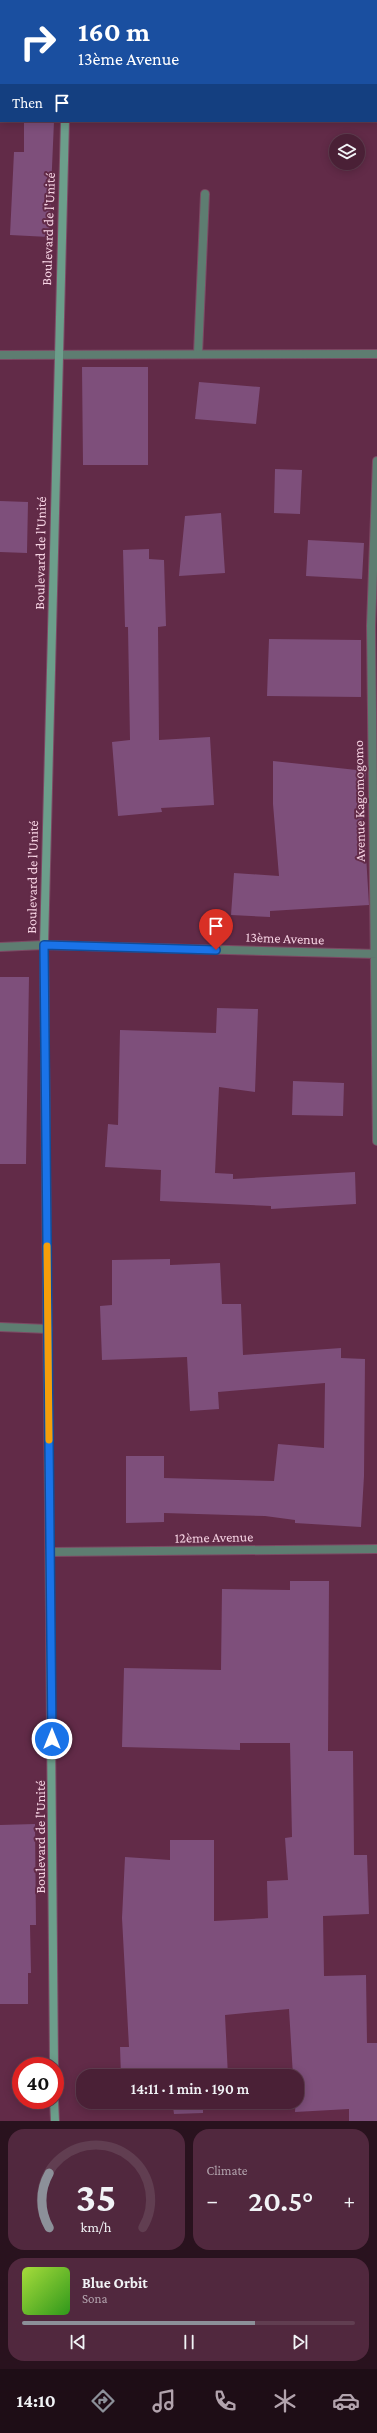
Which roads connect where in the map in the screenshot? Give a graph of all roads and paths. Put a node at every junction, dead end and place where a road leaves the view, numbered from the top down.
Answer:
1 (64, 122) edge
2 (205, 194) dead end
3 (0, 354) edge
4 (58, 354) junction
5 (198, 354) junction
6 (377, 354) edge
7 (377, 461) edge
8 (44, 945) junction
9 (0, 947) edge
10 (375, 954) edge
11 (377, 1141) edge
12 (0, 1327) edge
13 (48, 1329) junction
14 (377, 1549) edge
15 (51, 1552) junction
16 (54, 2057) edge
17 (54, 2109) edge
18 (54, 2121) edge

1 - 4 street, Boulevard de l'Unité
2 - 5 street
3 - 4 street
4 - 5 street
4 - 8 street, Boulevard de l'Unité
5 - 6 street
7 - 10 street, Avenue Kagomogomo
8 - 9 street, 13ème Avenue
8 - 10 street, 13ème Avenue
8 - 13 street, Boulevard de l'Unité
10 - 11 street, Avenue Kagomogomo
12 - 13 street
13 - 15 street, Boulevard de l'Unité
14 - 15 street, 12ème Avenue
15 - 16 street, Boulevard de l'Unité
17 - 18 street

